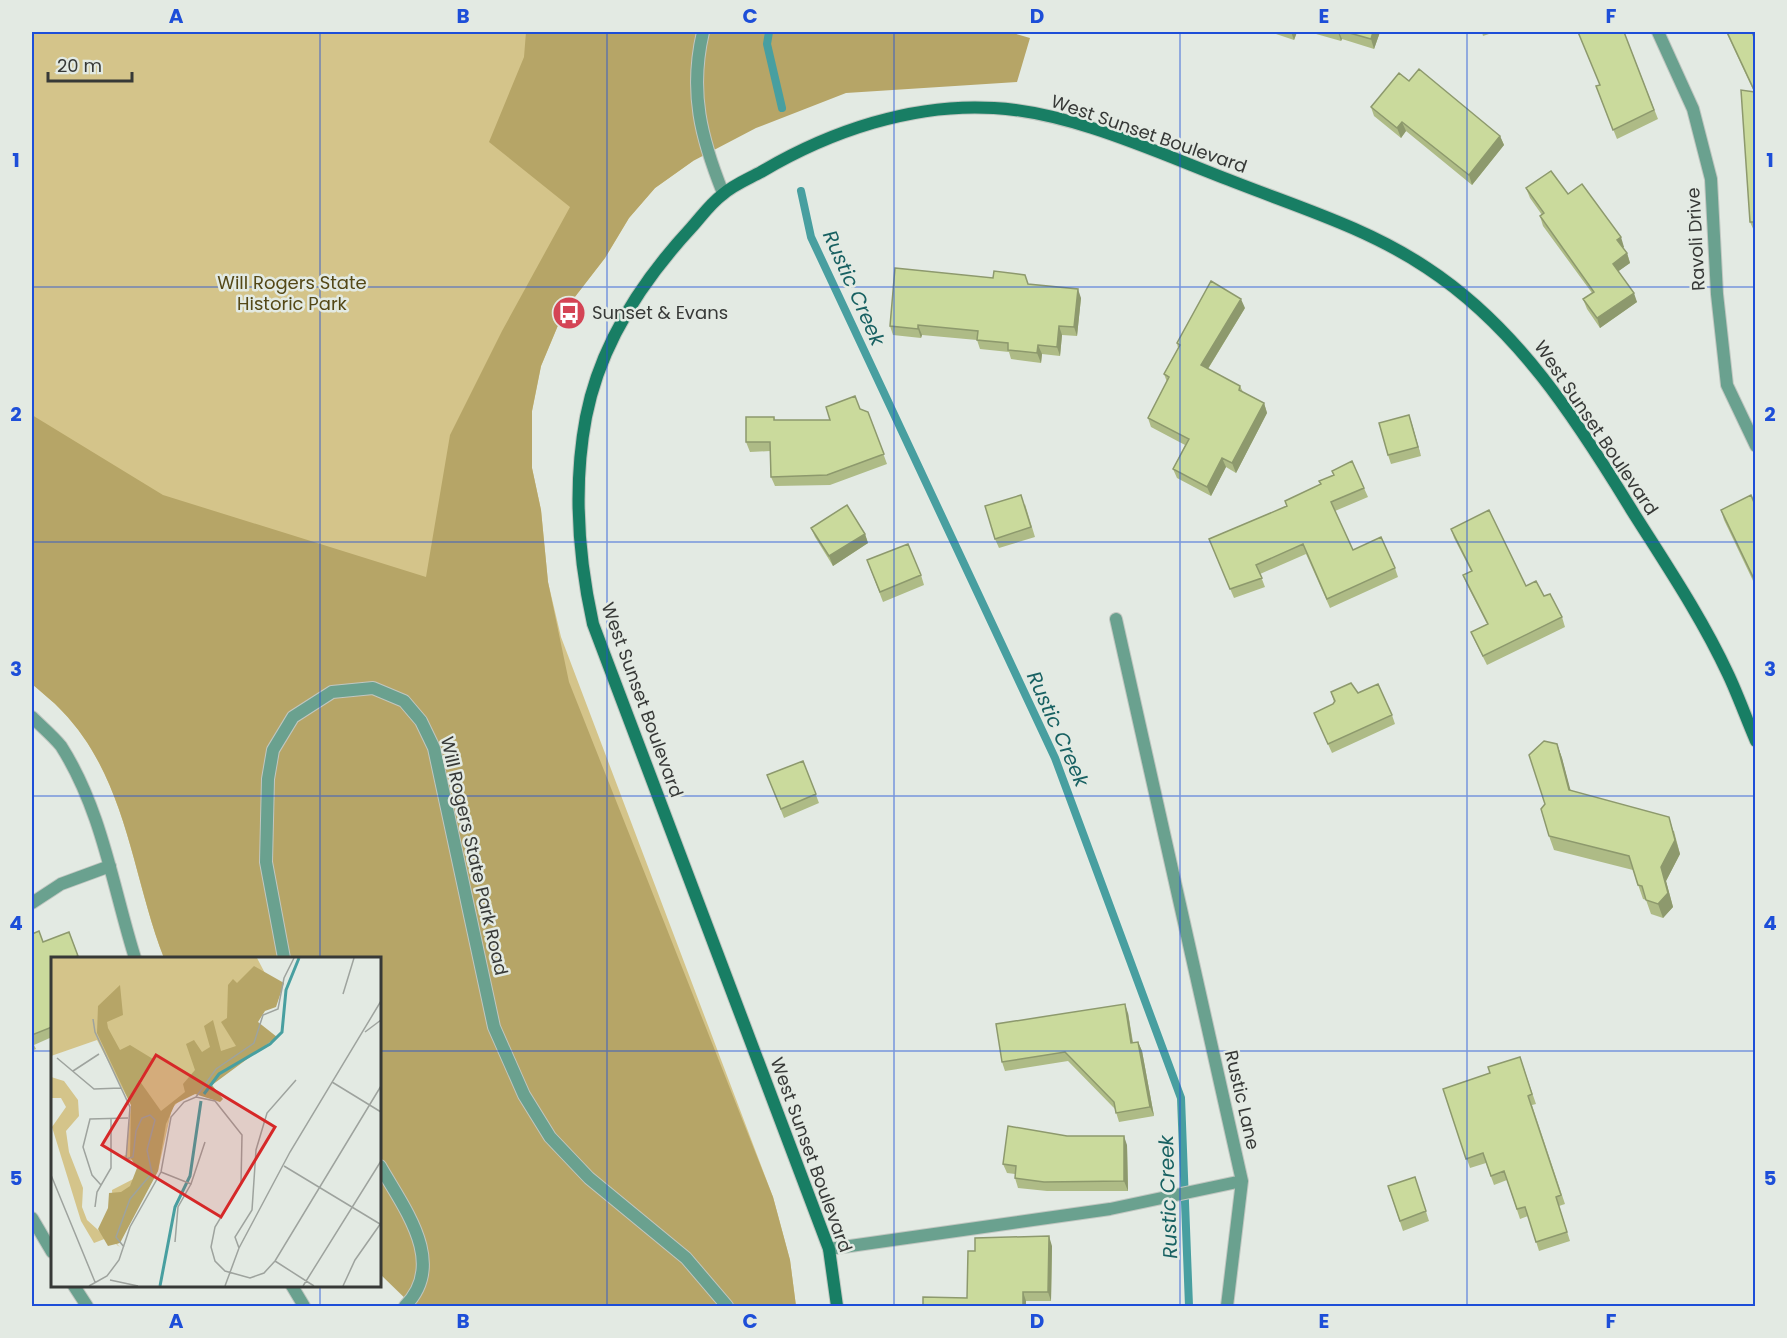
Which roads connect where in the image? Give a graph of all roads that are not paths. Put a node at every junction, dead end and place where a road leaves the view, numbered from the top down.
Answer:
1 (703, 32) edge
2 (1659, 32) edge
3 (723, 194) junction
4 (1755, 446) edge
5 (1116, 619) dead end
6 (32, 717) edge
7 (1755, 741) edge
8 (110, 866) junction
9 (32, 903) edge
10 (135, 957) edge
11 (284, 957) edge
12 (381, 1168) edge
13 (1242, 1180) junction
14 (32, 1218) edge
15 (829, 1249) junction
16 (51, 1250) edge
17 (75, 1287) edge
18 (293, 1287) edge
19 (87, 1306) edge
20 (304, 1306) edge
21 (405, 1306) edge
22 (727, 1306) edge
23 (837, 1306) edge
24 (1227, 1306) edge

1 - 3 street
2 - 4 street, Ravoli Drive
3 - 7 main road, West Sunset Boulevard
3 - 15 main road, West Sunset Boulevard
5 - 13 street, Rustic Lane
6 - 8 street
8 - 9 street
8 - 10 street
11 - 22 street, Will Rogers State Park Road
12 - 21 street
13 - 15 street
13 - 24 street, Rustic Lane
14 - 16 street
15 - 23 main road, West Sunset Boulevard
17 - 19 street
18 - 20 street

